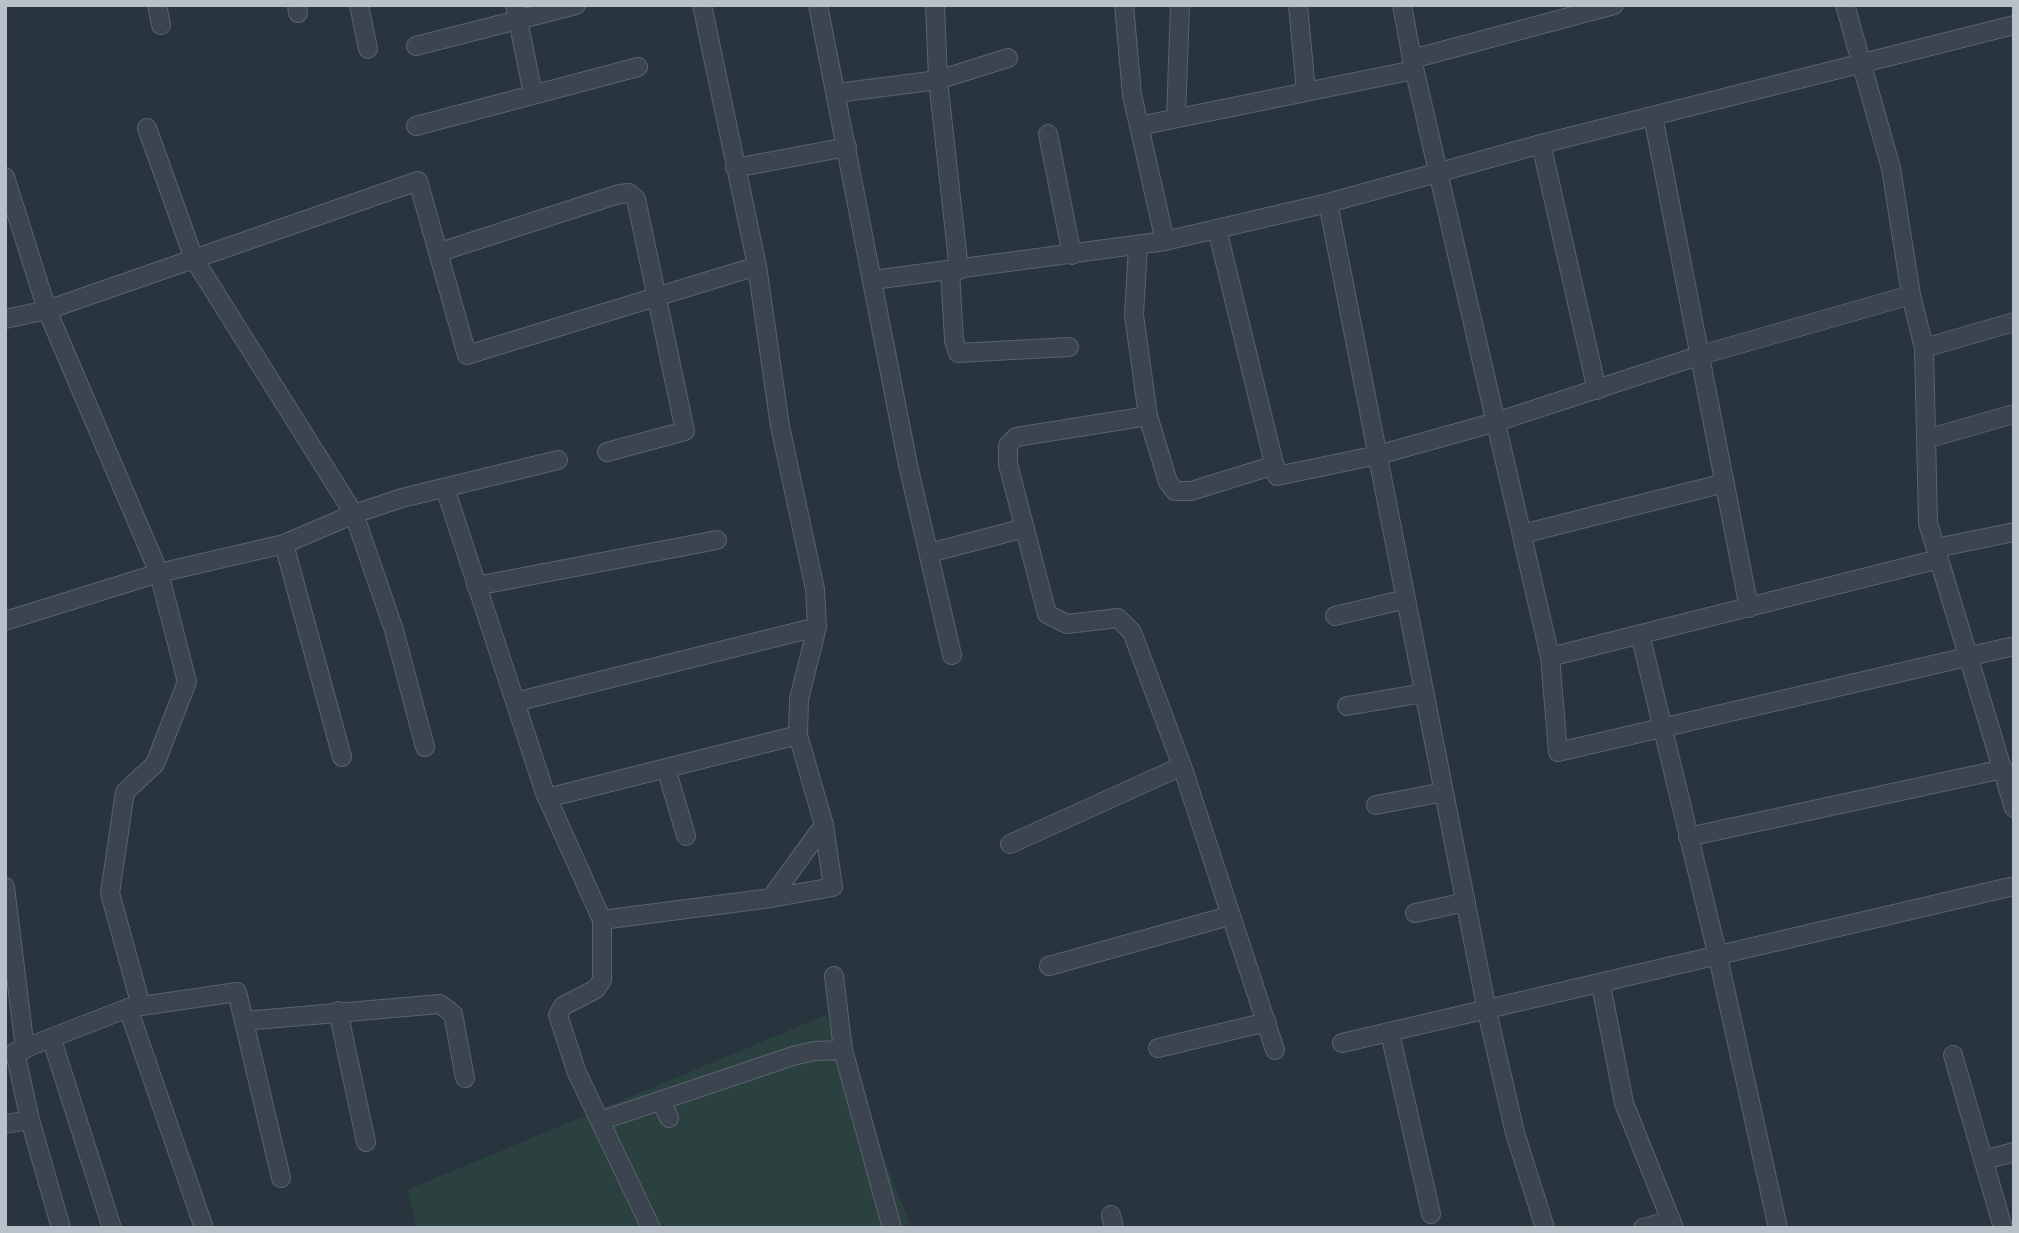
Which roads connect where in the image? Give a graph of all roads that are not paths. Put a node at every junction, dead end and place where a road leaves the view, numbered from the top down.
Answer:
1 (157, 5) edge
2 (359, 5) edge
3 (576, 5) edge
4 (702, 5) edge
5 (818, 5) edge
6 (935, 5) edge
7 (1124, 5) edge
8 (1180, 5) edge
9 (1298, 5) edge
10 (1402, 5) edge
11 (1614, 5) edge
12 (1845, 5) edge
13 (516, 13) edge
14 (162, 25) dead end
15 (2014, 25) edge
16 (415, 47) dead end
17 (368, 49) dead end
18 (1008, 58) dead end
19 (1860, 63) junction
20 (1413, 65) junction
21 (638, 67) dead end
22 (938, 80) junction
23 (1306, 92) junction
24 (837, 93) junction
25 (533, 94) junction
26 (1653, 116) junction
27 (1176, 118) junction
28 (416, 126) dead end
29 (1139, 126) junction
30 (147, 128) dead end
31 (1048, 134) dead end
32 (1541, 144) junction
33 (847, 147) junction
34 (735, 168) junction
35 (1440, 173) junction
36 (5, 177) edge
37 (1328, 203) junction
38 (1217, 229) junction
39 (1165, 241) junction
40 (1138, 247) junction
41 (440, 252) junction
42 (1072, 255) junction
43 (194, 259) junction
44 (757, 266) junction
45 (955, 270) junction
46 (873, 280) junction
47 (1911, 295) junction
48 (654, 297) junction
49 (47, 310) junction
50 (5, 319) edge
51 (2014, 322) edge
52 (1069, 347) dead end
53 (1924, 348) junction
54 (1700, 355) junction
55 (1597, 390) junction
56 (2014, 414) edge
57 (1148, 416) junction
58 (1496, 422) junction
59 (1926, 439) junction
60 (607, 452) dead end
61 (1378, 455) junction
62 (558, 460) dead end
63 (1275, 466) junction
64 (1725, 483) junction
65 (445, 488) junction
66 (354, 514) junction
67 (1025, 528) junction
68 (2014, 532) edge
69 (1522, 534) junction
70 (717, 540) dead end
71 (284, 544) junction
72 (929, 553) junction
73 (1937, 554) junction
74 (159, 573) junction
75 (477, 586) junction
76 (1406, 599) junction
77 (1749, 608) junction
78 (1335, 616) dead end
79 (5, 621) edge
80 (817, 627) junction
81 (1640, 634) junction
82 (2014, 646) edge
83 (952, 655) dead end
84 (1966, 656) junction
85 (1550, 657) junction
86 (1424, 693) junction
87 (515, 702) junction
88 (1346, 706) dead end
89 (1662, 729) junction
90 (798, 735) junction
91 (425, 747) dead end
92 (342, 757) dead end
93 (1182, 766) junction
94 (666, 768) junction
95 (2003, 769) junction
96 (1444, 792) junction
97 (547, 798) junction
98 (1376, 806) dead end
99 (2014, 808) edge
100 (824, 825) junction
101 (686, 836) dead end
102 (1688, 837) junction
103 (1010, 844) dead end
104 (2014, 886) edge
105 (5, 887) edge
106 (772, 898) junction
107 (1466, 902) junction
108 (1415, 912) dead end
109 (1229, 916) junction
110 (602, 920) junction
111 (1718, 957) junction
112 (1049, 966) dead end
113 (834, 976) dead end
114 (1601, 985) junction
115 (135, 1007) junction
116 (338, 1011) junction
117 (1487, 1011) junction
118 (244, 1021) junction
119 (1267, 1022) junction
120 (1390, 1033) junction
121 (52, 1040) junction
122 (1342, 1043) dead end
123 (1158, 1048) dead end
124 (25, 1049) junction
125 (843, 1050) junction
126 (1275, 1050) dead end
127 (1953, 1055) dead end
128 (465, 1078) dead end
129 (661, 1101) junction
130 (669, 1118) dead end
131 (30, 1120) junction
132 (600, 1121) junction
133 (5, 1124) edge
134 (366, 1142) dead end
135 (2014, 1152) edge
136 (1985, 1160) junction
137 (281, 1178) dead end
138 (1431, 1214) dead end
139 (1672, 1224) edge
140 (61, 1228) edge
141 (113, 1228) edge
142 (204, 1228) edge
143 (651, 1228) edge
144 (892, 1228) edge
145 (1545, 1228) edge
146 (1643, 1228) edge
147 (1778, 1228) edge
148 (2003, 1228) edge

1 - 14 street
2 - 17 street
3 - 13 street
4 - 34 street
5 - 24 street
6 - 22 street
7 - 29 street
8 - 27 street
9 - 23 street
10 - 20 street
11 - 20 street
12 - 19 street
13 - 16 street
13 - 25 street
15 - 19 street
18 - 22 street
19 - 26 street
19 - 47 street
20 - 23 street
20 - 35 street
21 - 25 street
22 - 24 street
22 - 45 street
23 - 27 street
24 - 33 street
25 - 28 street
26 - 32 street
26 - 54 street
27 - 29 street
29 - 39 street
30 - 43 street
31 - 42 street
32 - 35 street
32 - 55 street
33 - 34 street
33 - 46 street
34 - 44 street
35 - 37 street
35 - 58 street
36 - 49 street
37 - 38 street
37 - 61 street
38 - 39 street
38 - 63 street
39 - 40 street
40 - 42 street
40 - 57 street
41 - 43 street
41 - 48 street
41 - 48 street
42 - 45 street
43 - 49 street
43 - 66 street
44 - 48 street
44 - 80 street
45 - 46 street
45 - 52 street
46 - 72 street
47 - 53 street
47 - 54 street
48 - 60 street
49 - 50 street
49 - 74 street
51 - 53 street
53 - 59 street
54 - 55 street
54 - 64 street
55 - 58 street
56 - 59 street
57 - 63 street
57 - 67 street
58 - 61 street
58 - 69 street
59 - 73 street
61 - 63 street
61 - 76 street
62 - 65 street
64 - 69 street
64 - 77 street
65 - 66 street
65 - 75 street
66 - 71 street
66 - 91 street
67 - 72 street
67 - 93 street
68 - 73 street
69 - 85 street
70 - 75 street
71 - 74 street
71 - 92 street
72 - 83 street
73 - 77 street
73 - 84 street
74 - 79 street
74 - 115 street
75 - 87 street
76 - 78 street
76 - 86 street
77 - 81 street
80 - 87 street
80 - 90 street
81 - 85 street
81 - 89 street
82 - 84 street
84 - 89 street
84 - 95 street
85 - 89 street
86 - 88 street
86 - 96 street
87 - 97 street
89 - 102 street
90 - 94 street
90 - 100 street
93 - 103 street
93 - 109 street
94 - 97 street
94 - 101 street
95 - 99 street
95 - 102 street
96 - 98 street
96 - 107 street
97 - 110 street
100 - 106 street
100 - 106 street
102 - 111 street
104 - 111 street
105 - 124 street
106 - 110 street
107 - 108 street
107 - 117 street
109 - 112 street
109 - 119 street
110 - 132 street
111 - 114 street
111 - 147 street
113 - 125 street
114 - 117 street
114 - 139 street
115 - 118 street
115 - 121 street
115 - 142 street
116 - 118 street
116 - 128 street
116 - 134 street
117 - 120 street
117 - 145 street
118 - 137 street
119 - 123 street
119 - 126 street
120 - 122 street
120 - 138 street
121 - 124 street
121 - 141 street
124 - 131 street
125 - 129 street
125 - 144 street
127 - 136 street
129 - 130 street
129 - 132 street
131 - 133 street
131 - 140 street
132 - 143 street
135 - 136 street
136 - 148 street
139 - 146 street

